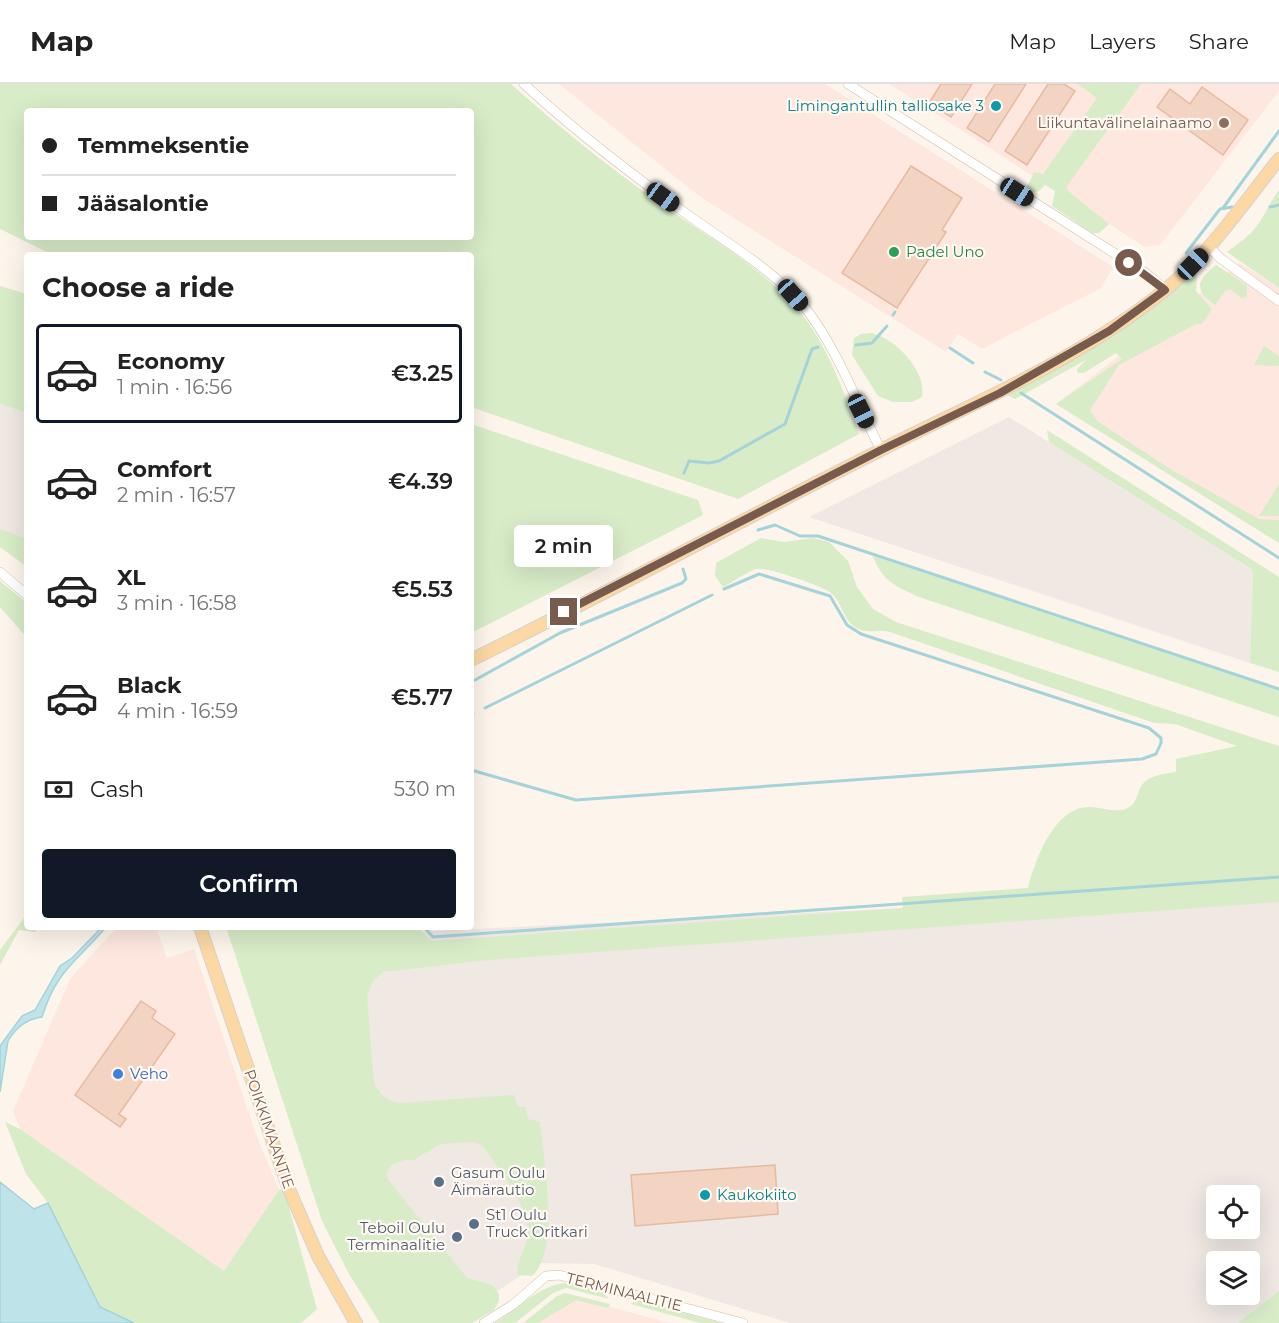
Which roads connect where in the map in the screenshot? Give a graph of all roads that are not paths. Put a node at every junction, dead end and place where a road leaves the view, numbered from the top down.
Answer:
1 (524, 84) edge
2 (848, 84) edge
3 (1279, 159) edge
4 (1209, 247) junction
5 (1165, 290) junction
6 (1279, 301) edge
7 (881, 450) junction
8 (0, 572) edge
9 (24, 592) edge
10 (474, 658) edge
11 (201, 930) edge
12 (356, 1323) edge
13 (484, 1323) edge
14 (743, 1323) edge

1 - 7 street
2 - 5 street
3 - 4 main road
4 - 5 main road
4 - 6 street
5 - 7 main road
7 - 10 main road
8 - 9 street
11 - 12 main road, POIKKIMAANTIE
13 - 14 street, TERMINAALITIE

